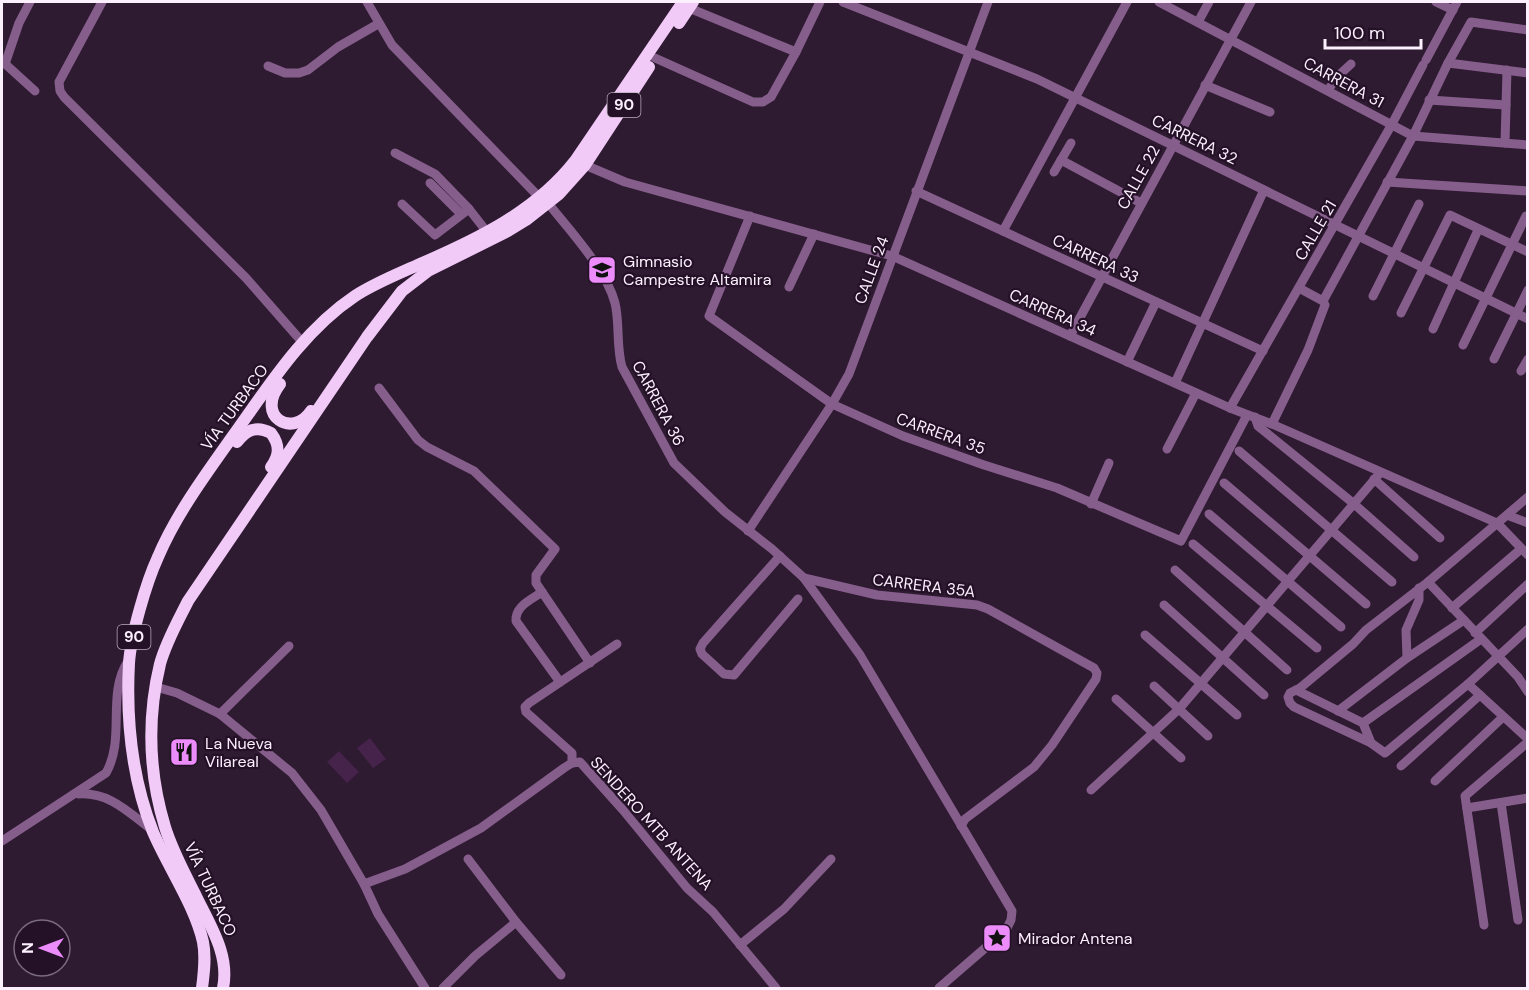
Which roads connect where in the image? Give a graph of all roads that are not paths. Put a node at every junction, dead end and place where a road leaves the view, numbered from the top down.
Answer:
1 (30, 2) edge
2 (102, 2) edge
3 (367, 2) edge
4 (820, 2) edge
5 (843, 2) edge
6 (988, 2) edge
7 (1127, 2) edge
8 (1159, 2) edge
9 (1209, 2) edge
10 (1251, 2) edge
11 (1436, 2) edge
12 (688, 4) edge
13 (1455, 6) edge
14 (1198, 22) junction
15 (378, 24) junction
16 (1527, 30) edge
17 (1231, 39) junction
18 (796, 52) junction
19 (970, 52) junction
20 (655, 58) junction
21 (3, 63) edge
22 (1448, 63) junction
23 (1351, 64) dead end
24 (268, 66) dead end
25 (1507, 70) junction
26 (1527, 73) edge
27 (1205, 85) junction
28 (1328, 90) junction
29 (35, 91) dead end
30 (1074, 96) junction
31 (1429, 100) junction
32 (1506, 105) junction
33 (1270, 112) dead end
34 (1392, 124) junction
35 (1413, 136) junction
36 (1071, 142) dead end
37 (1505, 143) junction
38 (1173, 145) junction
39 (1527, 145) edge
40 (395, 153) dead end
41 (1061, 160) junction
42 (585, 165) junction
43 (1054, 172) dead end
44 (1387, 182) junction
45 (430, 183) dead end
46 (1264, 190) junction
47 (916, 191) junction
48 (1527, 191) edge
49 (544, 201) junction
50 (1141, 203) junction
51 (402, 204) dead end
52 (1419, 204) dead end
53 (465, 212) junction
54 (750, 216) junction
55 (1526, 216) dead end
56 (1335, 226) junction
57 (1478, 230) junction
58 (1003, 231) junction
59 (1371, 231) dead end
60 (487, 232) junction
61 (814, 234) junction
62 (1361, 239) junction
63 (1512, 245) junction
64 (1527, 252) edge
65 (1394, 255) junction
66 (892, 256) junction
67 (1423, 268) junction
68 (1101, 277) junction
69 (1454, 284) junction
70 (789, 287) dead end
71 (1299, 288) junction
72 (1527, 290) edge
73 (1373, 296) dead end
74 (1485, 298) junction
75 (1323, 301) junction
76 (1156, 302) junction
77 (1401, 313) dead end
78 (1516, 314) junction
79 (1527, 319) edge
80 (1201, 322) junction
81 (319, 326) junction
82 (1433, 329) dead end
83 (1070, 336) junction
84 (367, 338) junction
85 (303, 343) junction
86 (1464, 345) dead end
87 (1263, 351) junction
88 (1494, 359) dead end
89 (1527, 359) edge
90 (1127, 362) junction
91 (1521, 371) dead end
92 (1175, 383) junction
93 (379, 388) dead end
94 (1196, 393) junction
95 (832, 405) junction
96 (1230, 408) junction
97 (1251, 416) junction
98 (1272, 424) junction
99 (1167, 449) dead end
100 (1239, 451) dead end
101 (1109, 463) dead end
102 (1377, 476) junction
103 (1224, 483) dead end
104 (195, 490) junction
105 (1527, 497) edge
106 (1091, 504) junction
107 (1353, 504) junction
108 (1209, 514) dead end
109 (1507, 515) junction
110 (245, 516) junction
111 (1497, 523) junction
112 (1527, 523) edge
113 (1331, 530) junction
114 (748, 531) junction
115 (1440, 538) dead end
116 (1193, 544) dead end
117 (1524, 552) edge
118 (780, 556) junction
119 (1309, 556) junction
120 (1414, 558) dead end
121 (1175, 570) dead end
122 (804, 579) junction
123 (1288, 581) junction
124 (1392, 582) dead end
125 (1424, 585) junction
126 (1527, 585) edge
127 (542, 592) junction
128 (798, 599) dead end
129 (1366, 604) dead end
130 (1164, 605) dead end
131 (1267, 606) junction
132 (1452, 608) junction
133 (1464, 620) junction
134 (1341, 627) dead end
135 (1527, 629) edge
136 (1244, 632) junction
137 (1145, 634) dead end
138 (1478, 636) junction
139 (617, 644) dead end
140 (289, 646) dead end
141 (1317, 648) dead end
142 (1222, 657) junction
143 (1498, 657) junction
144 (1407, 658) junction
145 (129, 659) junction
146 (590, 663) junction
147 (1287, 670) dead end
148 (560, 682) junction
149 (1200, 682) junction
150 (1468, 684) junction
151 (1154, 686) dead end
152 (156, 687) junction
153 (1296, 690) junction
154 (1527, 692) edge
155 (1264, 694) dead end
156 (1480, 695) junction
157 (1116, 699) dead end
158 (1179, 709) junction
159 (1338, 711) junction
160 (220, 714) junction
161 (1238, 715) dead end
162 (1503, 717) junction
163 (1363, 723) junction
164 (1154, 733) junction
165 (1208, 736) dead end
166 (1527, 741) edge
167 (1371, 743) junction
168 (1181, 758) dead end
169 (572, 763) junction
170 (1401, 766) dead end
171 (1435, 781) dead end
172 (1091, 790) dead end
173 (76, 795) junction
174 (1527, 798) edge
175 (1500, 803) junction
176 (1467, 808) junction
177 (961, 826) junction
178 (152, 830) junction
179 (2, 841) edge
180 (468, 859) dead end
181 (831, 859) dead end
182 (364, 884) junction
183 (1518, 920) dead end
184 (516, 922) junction
185 (1484, 925) dead end
186 (740, 945) junction
187 (561, 975) dead end
188 (202, 988) edge
189 (224, 988) edge
190 (425, 988) edge
191 (443, 988) edge
192 (776, 988) edge
193 (939, 988) edge

1 - 21 street
2 - 85 street
3 - 15 street
4 - 18 street
5 - 19 street, CARRERA 32
6 - 19 street, CALLE 24
7 - 30 street
8 - 14 street, CARRERA 31
9 - 14 street
10 - 17 street, CALLE 22
11 - 13 street
12 - 18 street
12 - 20 highway, VÍA TURBACO / 90
12 - 49 highway, VÍA TURBACO / 90
13 - 34 street, CALLE 21
14 - 17 street, CARRERA 31
15 - 24 street
15 - 49 street
16 - 22 street
17 - 27 street, CALLE 22
17 - 28 street, CARRERA 31
18 - 20 street
19 - 30 street, CARRERA 32
19 - 47 street, CALLE 24
20 - 42 highway, VÍA TURBACO / 90
21 - 29 street
22 - 25 street
22 - 31 street
23 - 28 street
25 - 26 street
25 - 32 street
27 - 33 street
27 - 38 street, CALLE 22
28 - 34 street, CARRERA 31
30 - 38 street, CARRERA 32
30 - 58 street
31 - 32 street
31 - 35 street
32 - 37 street
34 - 35 street, CARRERA 31
34 - 56 street, CALLE 21
35 - 37 street, CARRERA 31
35 - 44 street
36 - 41 street
37 - 39 street, CARRERA 31
38 - 46 street, CARRERA 32
38 - 50 street, CALLE 22
40 - 53 street
41 - 43 street
41 - 50 street
42 - 49 highway, VÍA TURBACO / 90
42 - 54 street, CARRERA 34
44 - 48 street
44 - 62 street
45 - 53 street
46 - 56 street, CARRERA 32
46 - 80 street
47 - 58 street, CARRERA 33
47 - 66 street, CALLE 24
49 - 60 highway, VÍA TURBACO / 90
49 - 84 highway, VÍA TURBACO / 90
49 - 114 street, CARRERA 36
50 - 68 street, CALLE 22
51 - 53 street
52 - 65 street
53 - 60 street
54 - 61 street, CARRERA 34
54 - 95 street, CARRERA 35
55 - 63 street
56 - 62 street, CARRERA 32
56 - 71 street, CALLE 21
57 - 63 street
57 - 67 street
57 - 69 street
58 - 68 street, CARRERA 33
59 - 62 street
60 - 81 highway, VÍA TURBACO / 90
61 - 66 street, CARRERA 34
61 - 70 street
62 - 65 street, CARRERA 32
62 - 75 street
63 - 64 street
63 - 74 street
65 - 67 street, CARRERA 32
65 - 73 street
66 - 83 street, CARRERA 34
66 - 95 street, CALLE 24
67 - 69 street, CARRERA 32
67 - 77 street
68 - 76 street, CARRERA 33
68 - 83 street, CALLE 22
69 - 74 street, CARRERA 32
69 - 82 street
71 - 75 street
71 - 87 street, CALLE 21
72 - 78 street
74 - 78 street, CARRERA 32
74 - 86 street
75 - 98 street
76 - 80 street, CARRERA 33
76 - 90 street
78 - 79 street, CARRERA 32
78 - 88 street
80 - 87 street, CARRERA 33
80 - 92 street
81 - 84 highway
81 - 85 highway, VÍA TURBACO / 90
83 - 90 street, CARRERA 34
84 - 110 highway, VÍA TURBACO / 90
85 - 104 highway, VÍA TURBACO / 90
87 - 96 street, CALLE 21
89 - 91 street
90 - 92 street, CARRERA 34
92 - 94 street, CARRERA 34
93 - 127 street
94 - 96 street, CARRERA 34
94 - 99 street
95 - 106 street, CARRERA 35
95 - 114 street, CALLE 24
96 - 97 street, CARRERA 34
97 - 98 street, CARRERA 34
97 - 106 street, CARRERA 35
97 - 107 street
98 - 102 street, CARRERA 34
100 - 113 street
101 - 106 street
102 - 107 street
102 - 111 street, CARRERA 34
102 - 115 street
103 - 119 street
104 - 110 highway
104 - 145 highway, VÍA TURBACO / 90
105 - 109 street
107 - 113 street
107 - 120 street
108 - 123 street
109 - 111 street
109 - 112 street
110 - 152 highway, VÍA TURBACO / 90
111 - 117 street
111 - 125 street
113 - 119 street
113 - 124 street
114 - 118 street, CARRERA 36
116 - 131 street
117 - 132 street
118 - 122 street, CARRERA 36
118 - 128 street
119 - 123 street
119 - 129 street
121 - 136 street
122 - 177 street
122 - 177 street, CARRERA 35A
123 - 131 street
123 - 134 street
125 - 132 street
125 - 144 street
125 - 153 street
126 - 138 street
127 - 146 street
127 - 148 street
130 - 142 street
131 - 136 street
131 - 141 street
132 - 133 street
133 - 138 street
133 - 144 street
135 - 143 street
136 - 142 street
136 - 147 street
137 - 149 street
138 - 143 street
138 - 163 street
139 - 146 street
140 - 160 street
142 - 149 street
142 - 155 street
143 - 150 street
143 - 154 street
144 - 159 street
145 - 173 street
145 - 178 highway, VÍA TURBACO / 90
146 - 148 street
148 - 169 street
149 - 158 street
149 - 161 street
150 - 156 street
150 - 167 street
151 - 158 street
152 - 160 street
152 - 189 highway, VÍA TURBACO / 90
153 - 159 street
153 - 167 street
156 - 162 street
156 - 170 street
157 - 164 street
158 - 164 street
158 - 165 street
159 - 163 street
160 - 182 street
162 - 166 street
162 - 171 street
163 - 167 street
164 - 168 street
164 - 172 street
166 - 176 street
169 - 182 street, SENDERO MTB ANTENA
169 - 186 street, SENDERO MTB ANTENA
173 - 178 street
173 - 179 street
174 - 175 street
175 - 176 street
175 - 183 street
176 - 185 street
177 - 193 street
178 - 188 highway, VÍA TURBACO / 90
180 - 184 street
181 - 186 street
182 - 190 street
184 - 187 street
184 - 191 street
186 - 192 street, SENDERO MTB ANTENA

